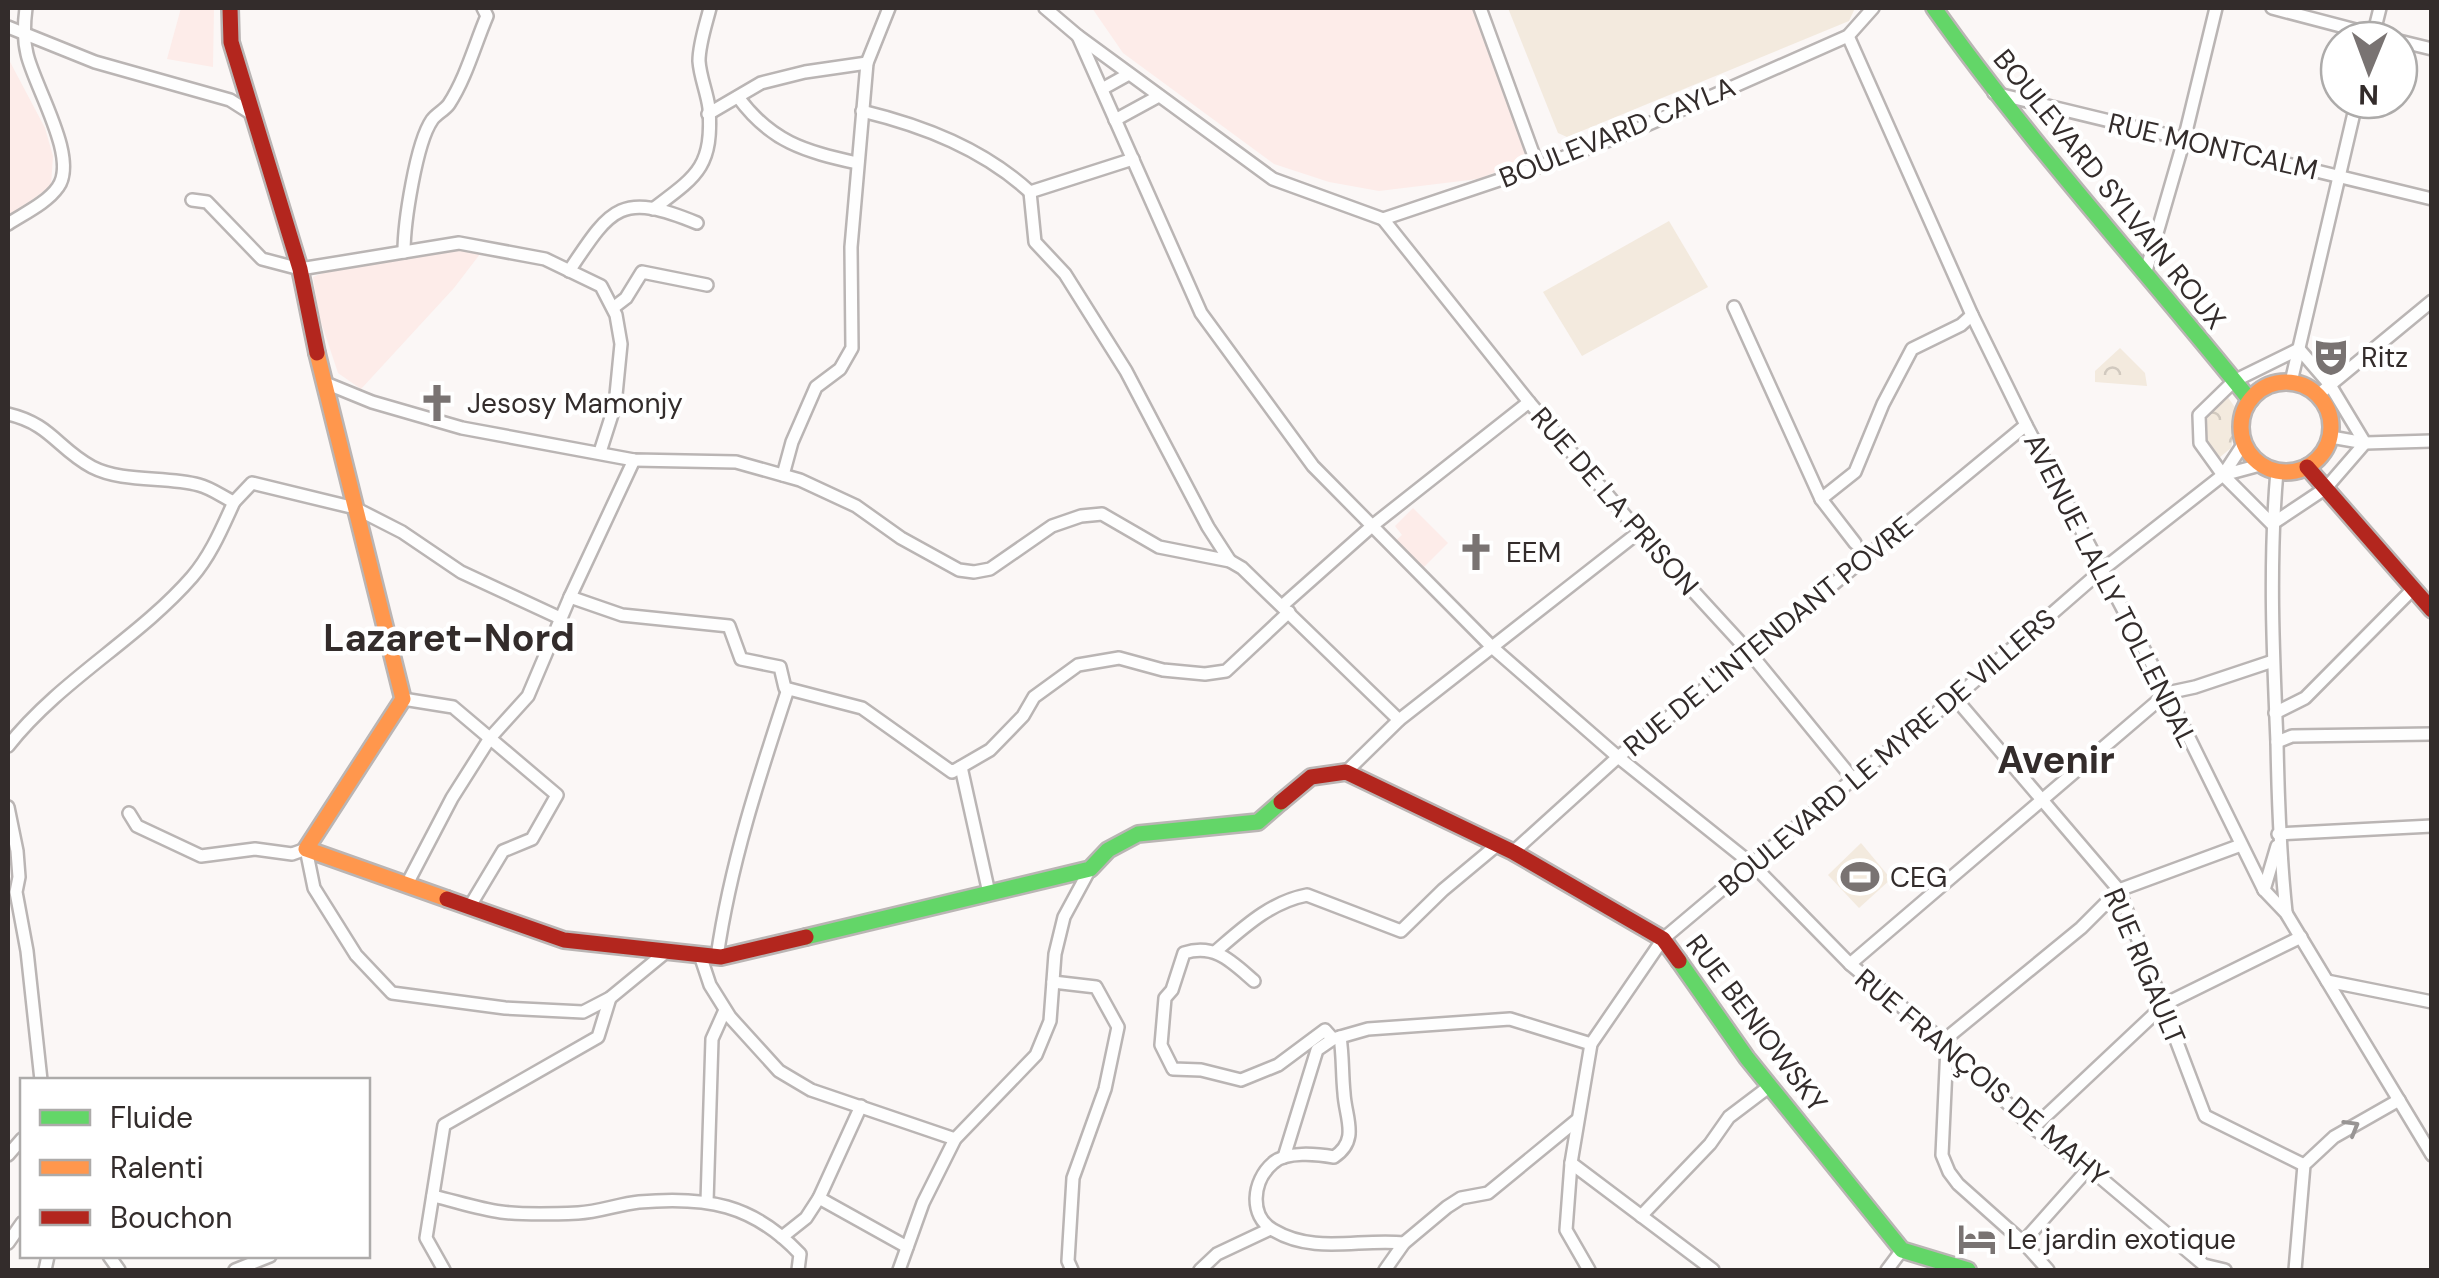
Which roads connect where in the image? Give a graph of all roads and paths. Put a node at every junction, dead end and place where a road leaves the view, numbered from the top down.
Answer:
1 (26, 8) edge
2 (230, 8) edge
3 (483, 8) edge
4 (710, 8) edge
5 (888, 8) edge
6 (1046, 8) edge
7 (1480, 8) edge
8 (1873, 8) edge
9 (1934, 8) edge
10 (2216, 8) edge
11 (2272, 8) edge
12 (2319, 22) edge
13 (8, 27) edge
14 (24, 34) junction
15 (1078, 36) junction
16 (1848, 36) junction
17 (866, 63) junction
18 (1129, 74) junction
19 (1102, 89) junction
20 (1994, 93) junction
21 (1160, 96) junction
22 (738, 97) junction
23 (862, 111) junction
24 (252, 114) junction
25 (708, 114) junction
26 (1115, 120) junction
27 (2352, 120) edge
28 (2184, 140) junction
29 (1133, 159) junction
30 (858, 164) junction
31 (1538, 168) junction
32 (2339, 176) junction
33 (1030, 192) junction
34 (2432, 199) edge
35 (192, 200) dead end
36 (653, 209) junction
37 (1384, 219) junction
38 (696, 223) dead end
39 (8, 224) edge
40 (404, 252) junction
41 (300, 269) junction
42 (569, 271) junction
43 (2146, 271) junction
44 (707, 286) dead end
45 (2432, 301) edge
46 (1734, 307) dead end
47 (613, 308) junction
48 (1972, 315) junction
49 (2300, 348) junction
50 (2234, 381) junction
51 (323, 382) junction
52 (2291, 382) junction
53 (2324, 390) junction
54 (2250, 400) junction
55 (1529, 402) junction
56 (8, 414) edge
57 (2026, 425) junction
58 (2331, 437) junction
59 (2432, 441) edge
60 (2244, 443) junction
61 (2365, 443) junction
62 (600, 452) junction
63 (634, 460) junction
64 (2260, 464) junction
65 (2308, 467) junction
66 (2276, 472) junction
67 (783, 475) junction
68 (2223, 475) junction
69 (2326, 488) junction
70 (1820, 499) junction
71 (234, 502) junction
72 (355, 508) junction
73 (2272, 524) junction
74 (1372, 526) junction
75 (1639, 532) junction
76 (1855, 543) dead end
77 (1230, 561) junction
78 (2102, 570) junction
79 (2413, 589) junction
80 (570, 597) junction
81 (1286, 609) junction
82 (2432, 610) edge
83 (560, 618) junction
84 (1492, 647) junction
85 (1750, 654) junction
86 (2273, 660) junction
87 (788, 689) junction
88 (2166, 693) junction
89 (1956, 698) junction
90 (404, 699) junction
91 (2275, 713) junction
92 (1399, 720) junction
93 (2432, 734) edge
94 (490, 738) junction
95 (2276, 742) junction
96 (8, 746) edge
97 (1618, 758) junction
98 (962, 767) junction
99 (1346, 772) junction
100 (1853, 779) junction
101 (2040, 798) junction
102 (8, 807) edge
103 (129, 814) dead end
104 (2432, 826) edge
105 (2279, 837) junction
106 (2242, 846) junction
107 (306, 848) junction
108 (1505, 848) junction
109 (1753, 866) junction
110 (2270, 866) junction
111 (1090, 868) junction
112 (2282, 879) junction
113 (407, 884) junction
114 (2118, 890) junction
115 (2264, 890) junction
116 (988, 893) junction
117 (470, 906) junction
118 (2286, 913) junction
119 (2301, 936) junction
120 (1663, 939) junction
121 (666, 952) junction
122 (1214, 952) junction
123 (708, 956) junction
124 (1850, 964) junction
125 (1254, 981) dead end
126 (1053, 982) junction
127 (2327, 982) junction
128 (610, 998) junction
129 (2432, 1002) edge
130 (2164, 1004) junction
131 (725, 1010) junction
132 (1336, 1038) junction
133 (1591, 1044) junction
134 (1945, 1044) junction
135 (42, 1078) edge
136 (1770, 1086) junction
137 (2399, 1100) junction
138 (861, 1106) junction
139 (1577, 1120) junction
140 (2033, 1128) junction
141 (955, 1139) junction
142 (2432, 1155) edge
143 (1284, 1157) junction
144 (1570, 1163) junction
145 (2304, 1165) junction
146 (2089, 1168) junction
147 (433, 1196) junction
148 (819, 1198) junction
149 (707, 1202) junction
150 (1641, 1216) junction
151 (1270, 1229) junction
152 (782, 1236) junction
153 (2023, 1242) junction
154 (1404, 1243) junction
155 (907, 1248) junction
156 (1902, 1250) junction
157 (265, 1258) edge
158 (235, 1270) edge
159 (444, 1270) edge
160 (798, 1270) edge
161 (899, 1270) edge
162 (1072, 1270) edge
163 (1200, 1270) edge
164 (1385, 1270) edge
165 (1589, 1270) edge
166 (1713, 1270) edge
167 (1887, 1270) edge
168 (1968, 1270) edge
169 (2048, 1270) edge
170 (2225, 1270) edge
171 (2295, 1270) edge

1 - 14 street
2 - 24 street
3 - 40 street
4 - 25 street
5 - 17 street
6 - 15 street
7 - 31 street
8 - 16 street
9 - 20 street, BOULEVARD SYLVAIN ROUX
10 - 28 street
11 - 12 street
13 - 14 street
14 - 24 street
14 - 39 street
15 - 18 street
15 - 19 street, RUE FRANÇOIS DE MAHY
16 - 31 street, BOULEVARD CAYLA
16 - 48 street, AVENUE LALLY TOLLENDAL
17 - 22 street
17 - 23 street
18 - 19 street
18 - 21 street
19 - 26 street, RUE FRANÇOIS DE MAHY
20 - 28 street, RUE MONTCALM
20 - 43 street, BOULEVARD SYLVAIN ROUX
21 - 26 street
21 - 37 street
22 - 25 street
22 - 30 street
23 - 30 street
23 - 33 street
24 - 41 street
25 - 36 street
26 - 29 street, RUE FRANÇOIS DE MAHY
27 - 32 street
28 - 32 street, RUE MONTCALM
28 - 43 street
29 - 33 street
29 - 74 street, RUE FRANÇOIS DE MAHY
30 - 67 street
31 - 37 street, BOULEVARD CAYLA
32 - 34 street, RUE MONTCALM
32 - 49 street
33 - 77 street
35 - 41 street
36 - 38 street
36 - 42 street
37 - 55 street, RUE DE LA PRISON
40 - 41 street
40 - 42 street
41 - 51 street
42 - 47 street
43 - 50 street, BOULEVARD SYLVAIN ROUX
44 - 47 street
45 - 53 street
46 - 70 street
47 - 62 street
48 - 57 street, AVENUE LALLY TOLLENDAL
48 - 70 street
49 - 50 street
49 - 52 street
49 - 53 street
50 - 54 street, BOULEVARD SYLVAIN ROUX
50 - 68 street
51 - 62 street
51 - 72 street
52 - 53 street
52 - 54 street
53 - 58 street
53 - 61 street
54 - 60 street
55 - 74 street
55 - 75 street, RUE DE LA PRISON
56 - 71 street
57 - 78 street, AVENUE LALLY TOLLENDAL
57 - 85 street, RUE DE L'INTENDANT POVRE
58 - 61 street
58 - 65 street
59 - 61 street
60 - 64 street
60 - 68 street
61 - 69 street
62 - 63 street
63 - 67 street
63 - 80 street
64 - 66 street
64 - 68 street, BOULEVARD LE MYRE DE VILLERS
65 - 66 street
65 - 69 street
66 - 73 street
67 - 77 street
68 - 73 street
68 - 78 street, BOULEVARD LE MYRE DE VILLERS
69 - 73 street
69 - 79 street
70 - 76 street
71 - 72 street
71 - 96 street
72 - 83 street
72 - 90 street
73 - 86 street
74 - 81 street
74 - 84 street, RUE FRANÇOIS DE MAHY
75 - 84 street
75 - 85 street, RUE DE LA PRISON
77 - 81 street
78 - 88 street, AVENUE LALLY TOLLENDAL
78 - 89 street, BOULEVARD LE MYRE DE VILLERS
79 - 82 street
79 - 91 street
80 - 83 street
80 - 87 street
81 - 92 street
81 - 98 street
83 - 94 street
84 - 92 street
84 - 97 street, RUE FRANÇOIS DE MAHY
85 - 97 street, RUE DE L'INTENDANT POVRE
85 - 100 street, RUE DE LA PRISON
86 - 88 street
86 - 91 street
87 - 98 street
87 - 123 street
88 - 101 street
88 - 106 street, AVENUE LALLY TOLLENDAL
89 - 100 street, BOULEVARD LE MYRE DE VILLERS
89 - 101 street, RUE RIGAULT
90 - 94 street
90 - 107 street
91 - 95 street
92 - 99 street
93 - 95 street
94 - 113 street
94 - 117 street
95 - 105 street
97 - 108 street, RUE DE L'INTENDANT POVRE
97 - 109 street, RUE FRANÇOIS DE MAHY
98 - 116 street
99 - 108 street, RUE BENIOWSKY
99 - 111 street
100 - 109 street, BOULEVARD LE MYRE DE VILLERS
101 - 114 street, RUE RIGAULT
101 - 124 street
102 - 135 street
103 - 107 street
104 - 105 street
105 - 110 street
105 - 112 street
106 - 110 street
106 - 114 street
106 - 115 street, AVENUE LALLY TOLLENDAL
107 - 113 street
107 - 128 street
108 - 120 street, RUE BENIOWSKY
108 - 122 street, RUE DE L'INTENDANT POVRE
109 - 120 street, BOULEVARD LE MYRE DE VILLERS
109 - 124 street, RUE FRANÇOIS DE MAHY
110 - 112 street
110 - 115 street
111 - 116 street
111 - 126 street
112 - 118 street
113 - 117 street
114 - 130 street, RUE RIGAULT
114 - 134 street
115 - 118 street, AVENUE LALLY TOLLENDAL
116 - 123 street
117 - 121 street
118 - 119 street, AVENUE LALLY TOLLENDAL
119 - 127 street, AVENUE LALLY TOLLENDAL
119 - 130 street
120 - 133 street, BOULEVARD LE MYRE DE VILLERS
120 - 136 street, RUE BENIOWSKY
121 - 123 street
121 - 128 street
122 - 125 street
122 - 132 street
123 - 131 street
124 - 134 street, RUE FRANÇOIS DE MAHY
126 - 141 street
126 - 162 street
127 - 129 street
127 - 137 street, AVENUE LALLY TOLLENDAL
128 - 147 street
130 - 140 street
130 - 145 street, RUE RIGAULT
131 - 138 street
131 - 149 street
132 - 133 street
132 - 143 street
132 - 143 street
133 - 139 street, BOULEVARD LE MYRE DE VILLERS
134 - 140 street, RUE FRANÇOIS DE MAHY
134 - 153 street
136 - 150 street
136 - 156 street, RUE BENIOWSKY
137 - 142 street, AVENUE LALLY TOLLENDAL
145 -> 137 street
138 - 141 street
138 - 148 street
139 - 144 street, BOULEVARD LE MYRE DE VILLERS
139 - 154 street
140 - 146 street, RUE FRANÇOIS DE MAHY
141 - 155 street
143 - 151 street
144 - 150 street
144 - 165 street, BOULEVARD LE MYRE DE VILLERS
145 - 171 street
146 - 153 street
146 - 170 street, RUE FRANÇOIS DE MAHY
147 - 149 street
147 - 159 street
148 - 152 street
148 - 155 street
149 - 152 street
150 - 166 street
151 - 154 street
151 - 163 street
152 - 160 street
153 - 169 street
154 - 164 street
155 - 161 street
156 - 167 street
156 - 168 street
157 - 158 street

